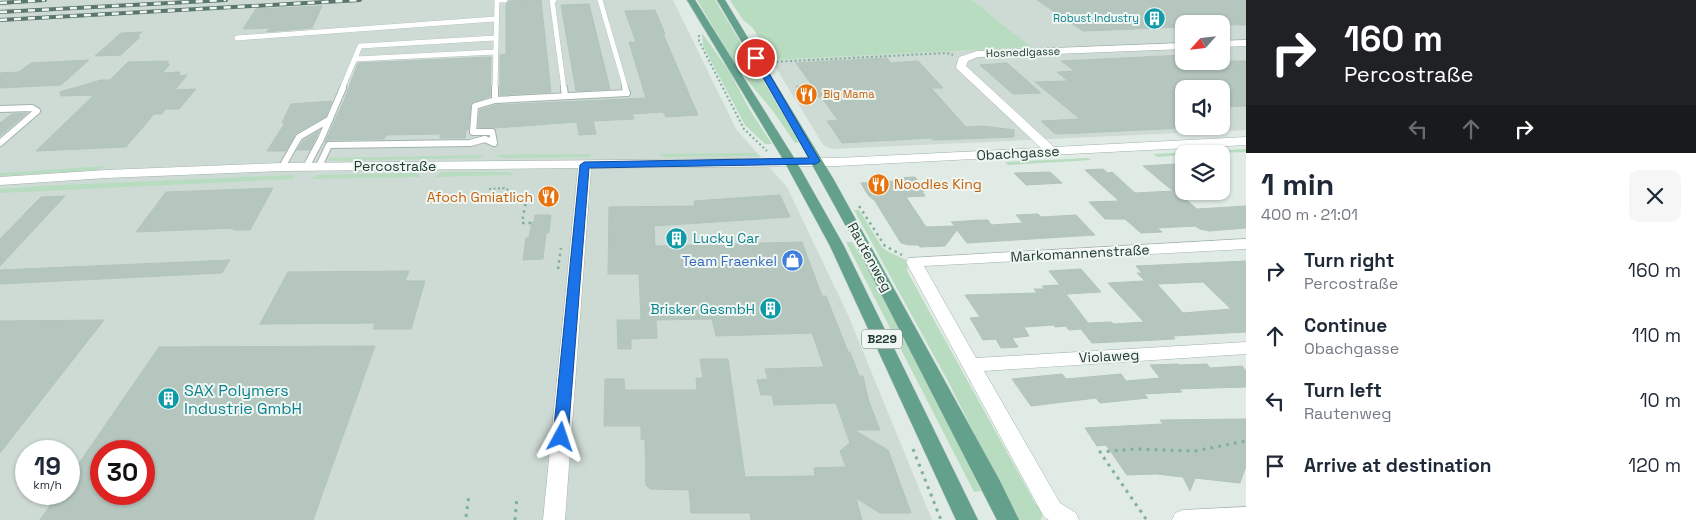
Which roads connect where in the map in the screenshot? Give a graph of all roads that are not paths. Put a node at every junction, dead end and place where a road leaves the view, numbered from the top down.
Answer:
1 (497, 0) edge
2 (505, 0) edge
3 (553, 0) edge
4 (600, 0) edge
5 (691, 0) edge
6 (721, 0) edge
7 (495, 19) junction
8 (237, 38) dead end
9 (495, 38) junction
10 (1246, 43) edge
11 (1230, 44) edge
12 (1175, 46) edge
13 (495, 52) junction
14 (354, 59) junction
15 (565, 96) junction
16 (495, 100) junction
17 (0, 109) edge
18 (330, 119) junction
19 (1246, 141) edge
20 (0, 144) edge
21 (1051, 151) junction
22 (790, 161) junction
23 (816, 161) junction
24 (584, 165) junction
25 (312, 166) junction
26 (282, 167) junction
27 (0, 181) edge
28 (1246, 244) edge
29 (1246, 348) edge
30 (971, 365) junction
31 (1246, 517) edge
32 (554, 520) edge
33 (967, 520) edge
34 (1008, 520) edge
35 (1068, 520) edge
36 (1182, 520) edge

1 - 2 lane
1 - 7 lane
3 - 15 lane
4 - 15 lane
5 - 22 main road, Rautenweg / B229
6 - 23 main road, Rautenweg / B229
7 - 8 lane
7 - 9 lane
9 - 13 lane
9 - 14 lane
10 - 11 street
12 - 21 street, Hosnedlgasse
13 - 14 lane
13 - 16 lane
14 - 18 lane
15 - 16 lane
16 - 25 lane
17 - 20 lane
18 - 25 lane
18 - 26 lane
19 - 21 street, Obachgasse
21 - 23 street, Obachgasse
22 - 23 street, Obachgasse
22 - 24 street, Percostraße
22 - 33 main road, Rautenweg / B229
23 - 34 main road, Rautenweg / B229
24 - 25 street, Percostraße
24 - 32 street
25 - 26 street, Percostraße
26 - 27 street, Percostraße
28 - 30 street, Markomannenstraße
29 - 30 street, Violaweg
30 - 35 street
31 - 36 street

